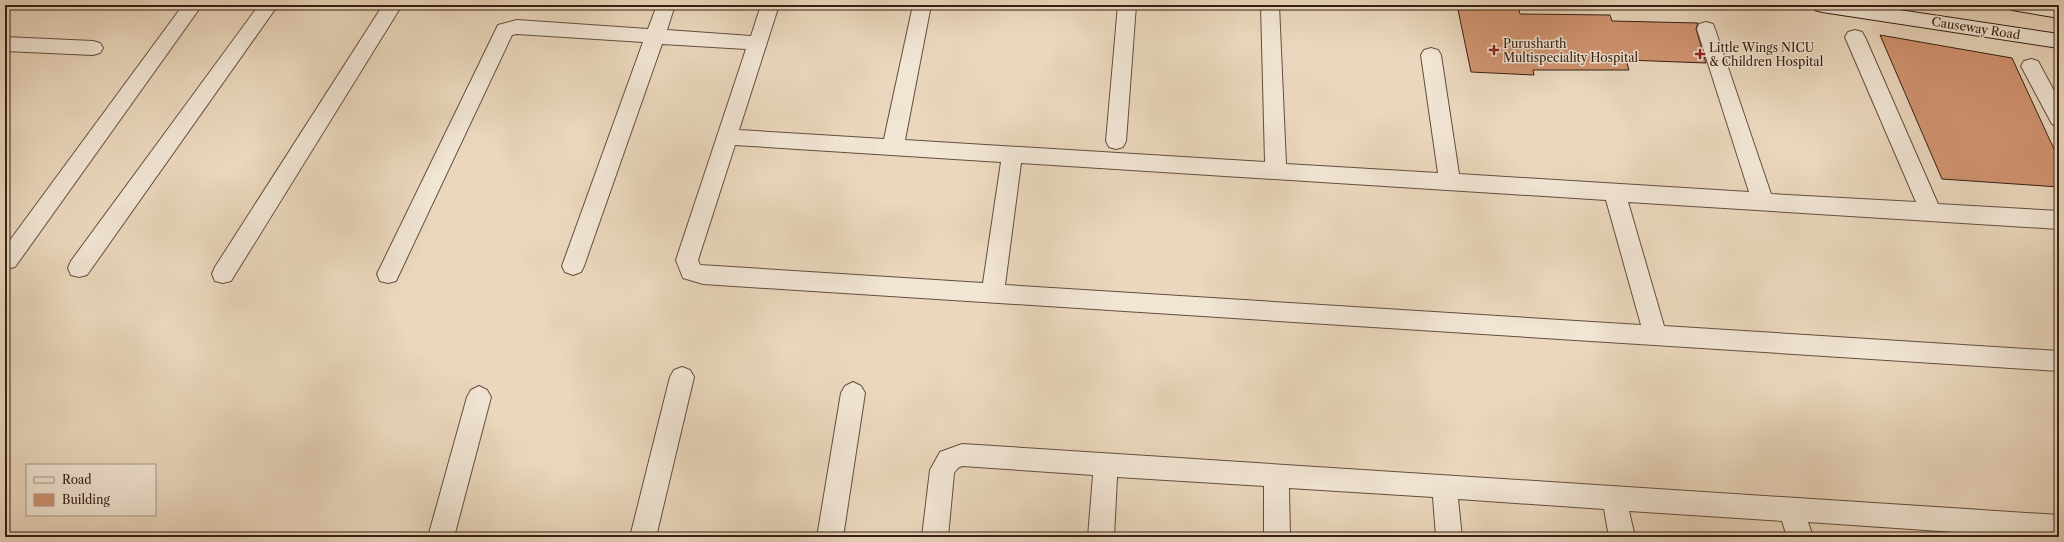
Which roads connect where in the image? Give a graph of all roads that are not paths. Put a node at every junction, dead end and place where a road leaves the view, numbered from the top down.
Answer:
1 (193, 5) edge
2 (269, 5) edge
3 (393, 5) edge
4 (666, 5) edge
5 (770, 5) edge
6 (922, 5) edge
7 (1127, 5) edge
8 (1270, 5) edge
9 (1822, 5) edge
10 (2019, 5) edge
11 (2059, 11) edge
12 (1706, 29) dead end
13 (656, 35) junction
14 (1855, 37) dead end
15 (2059, 41) edge
16 (758, 43) junction
17 (5, 44) edge
18 (93, 48) dead end
19 (1431, 55) dead end
20 (2030, 66) dead end
21 (2059, 119) edge
22 (727, 137) junction
23 (1116, 142) dead end
24 (893, 147) junction
25 (1012, 155) junction
26 (1276, 171) junction
27 (1450, 182) junction
28 (1615, 193) junction
29 (1763, 202) junction
30 (1931, 213) junction
31 (2059, 220) edge
32 (8, 261) dead end
33 (573, 266) dead end
34 (79, 268) dead end
35 (223, 274) dead end
36 (388, 274) dead end
37 (993, 294) junction
38 (1655, 335) junction
39 (2059, 361) edge
40 (682, 378) dead end
41 (853, 393) dead end
42 (479, 397) dead end
43 (1106, 465) junction
44 (1276, 476) junction
45 (1444, 487) junction
46 (1614, 498) junction
47 (1792, 510) junction
48 (2059, 527) edge
49 (1971, 529) edge
50 (441, 537) edge
51 (643, 537) edge
52 (830, 537) edge
53 (935, 537) edge
54 (1101, 537) edge
55 (1277, 537) edge
56 (1449, 537) edge
57 (1622, 537) edge
58 (1800, 537) edge

1 - 32 street
2 - 34 street
3 - 35 street
4 - 13 street
5 - 16 street
6 - 24 street
7 - 23 street
8 - 26 street
9 - 15 street, Causeway Road
10 - 11 street
12 - 29 street
13 - 16 street
13 - 33 street
13 - 36 street
14 - 30 street
16 - 22 street
17 - 18 street
19 - 27 street
20 - 21 street
22 - 24 street
22 - 37 street
24 - 25 street
25 - 26 street
25 - 37 street
26 - 27 street
27 - 28 street
28 - 29 street
28 - 38 street
29 - 30 street
30 - 31 street
37 - 38 street
38 - 39 street
40 - 51 street
41 - 52 street
42 - 50 street
43 - 44 street
43 - 53 street
43 - 54 street
44 - 45 street
44 - 55 street
45 - 46 street
45 - 56 street
46 - 47 street
46 - 57 street
47 - 49 street
47 - 58 street
48 - 49 street

